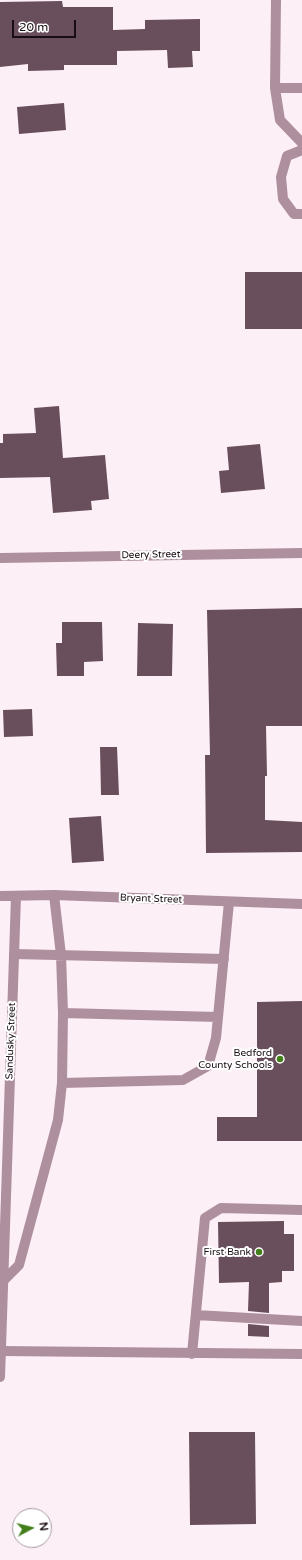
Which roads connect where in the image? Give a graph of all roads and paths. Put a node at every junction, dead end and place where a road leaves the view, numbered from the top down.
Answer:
1 (276, 0) edge
2 (275, 88) junction
3 (302, 88) edge
4 (302, 143) edge
5 (302, 150) edge
6 (302, 214) edge
7 (302, 553) edge
8 (0, 558) edge
9 (54, 895) junction
10 (0, 896) edge
11 (16, 896) junction
12 (229, 902) junction
13 (302, 904) edge
14 (14, 954) junction
15 (61, 955) junction
16 (224, 959) junction
17 (63, 1013) junction
18 (218, 1017) junction
19 (62, 1083) junction
20 (302, 1210) edge
21 (3, 1281) junction
22 (196, 1315) junction
23 (302, 1321) edge
24 (1, 1351) edge
25 (192, 1354) junction
26 (302, 1354) edge
27 (0, 1377) edge

1 - 2 street
2 - 3 street
2 - 4 street
5 - 6 street
7 - 8 street, Deery Street
9 - 11 street, Bryant Street
9 - 12 street, Bryant Street
9 - 15 street
10 - 11 street, Bryant Street
11 - 14 street, Sandusky Street
12 - 13 street, Bryant Street
12 - 16 street
14 - 15 street
14 - 21 street, Sandusky Street
15 - 16 street
15 - 17 street
16 - 18 street
17 - 18 street
17 - 19 street
18 - 19 street
19 - 21 street
20 - 22 street
21 - 24 street, Sandusky Street
22 - 23 street
22 - 25 street
24 - 25 street
24 - 27 street, Sandusky Street
25 - 26 street

